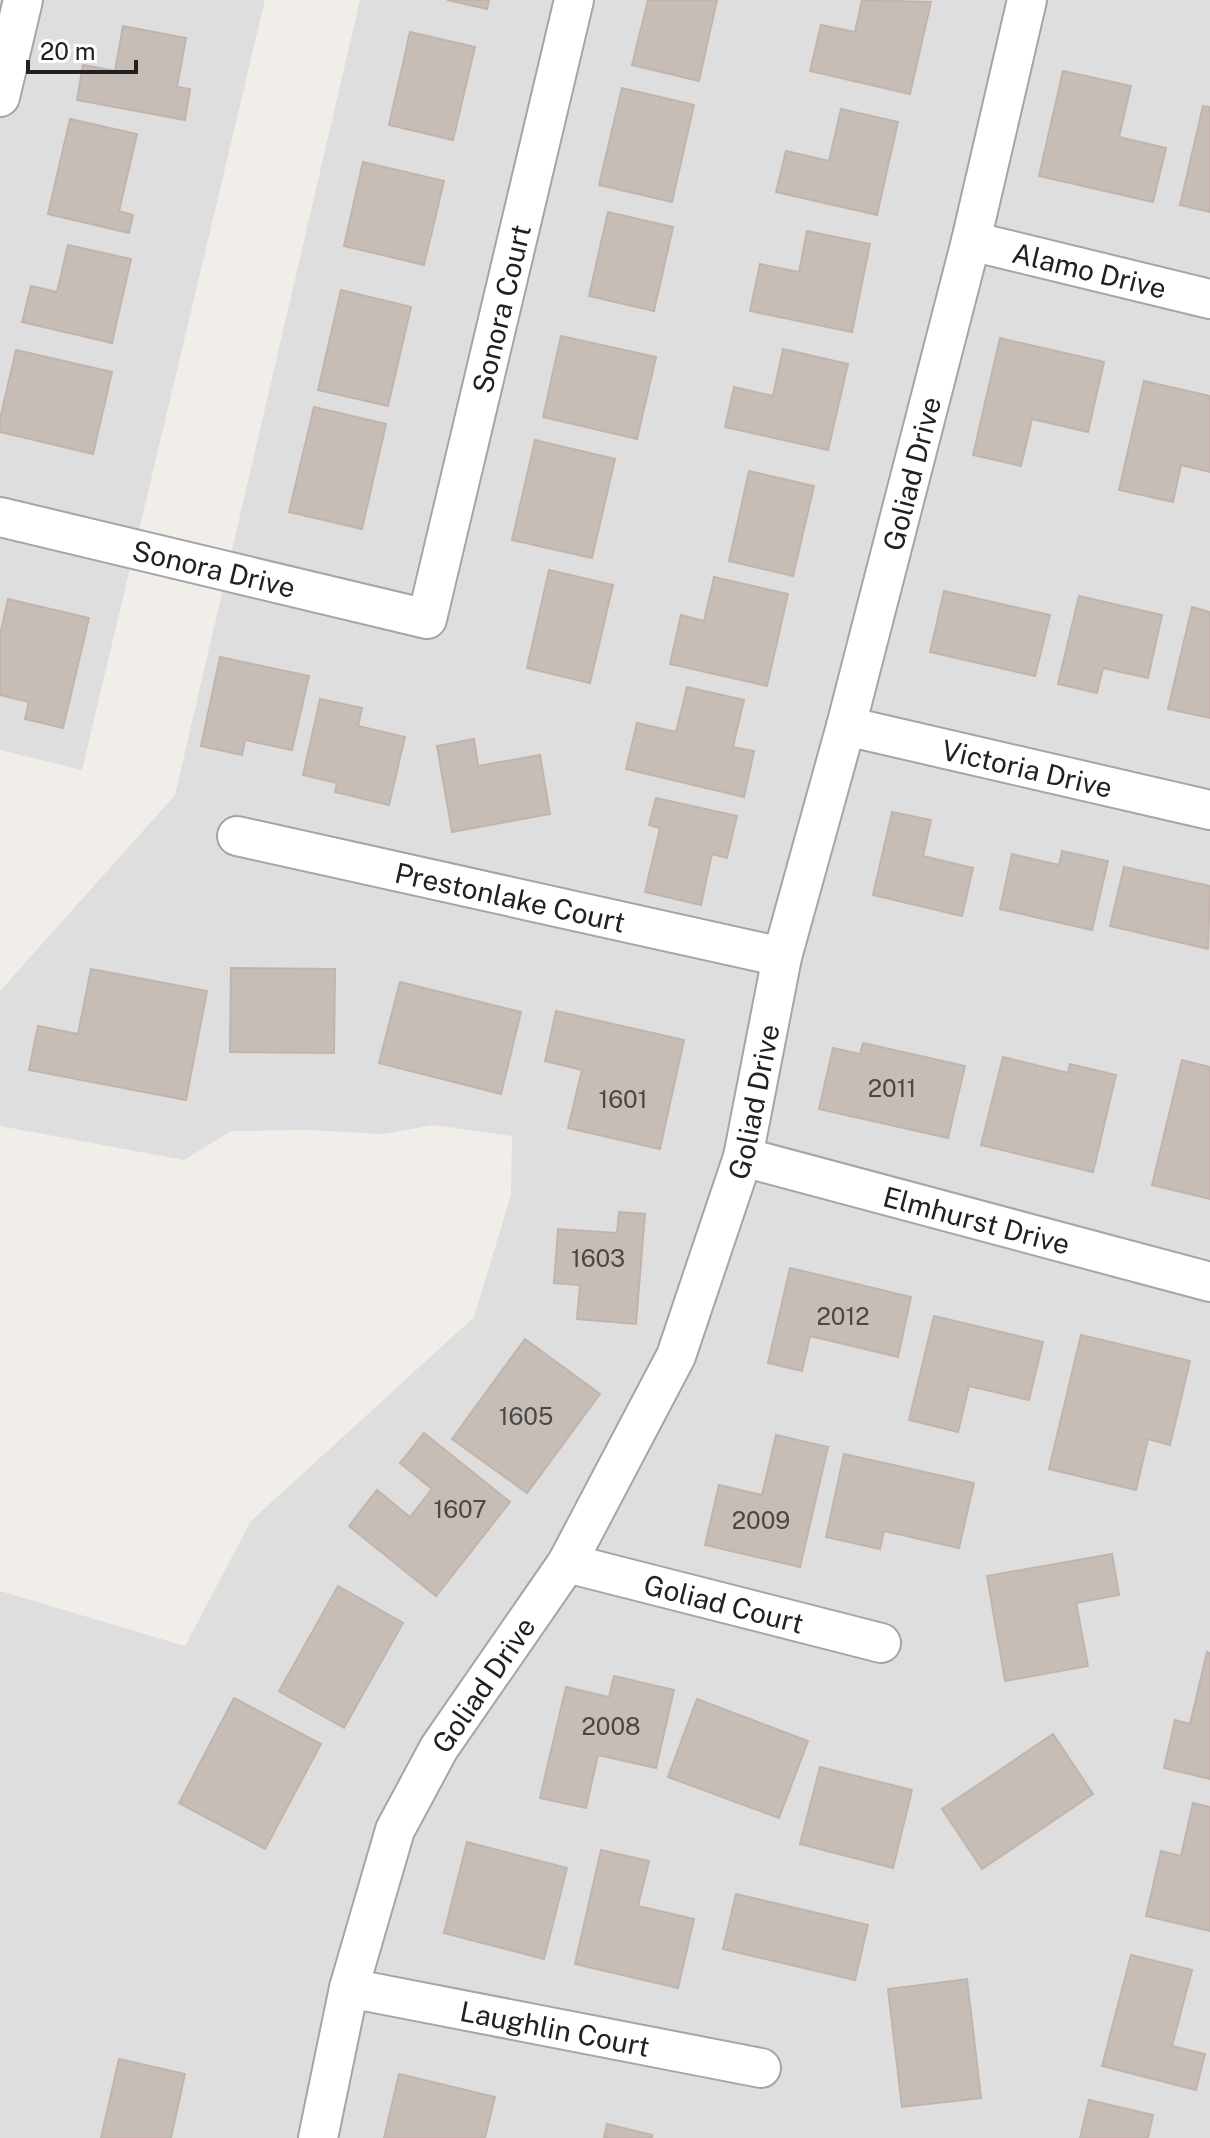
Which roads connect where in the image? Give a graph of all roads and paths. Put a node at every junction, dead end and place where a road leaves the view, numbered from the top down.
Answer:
1 (23, 0) edge
2 (574, 0) edge
3 (1027, 0) edge
4 (0, 97) edge
5 (971, 241) junction
6 (1210, 299) edge
7 (0, 517) edge
8 (427, 619) joint
9 (846, 726) junction
10 (1210, 810) edge
11 (237, 836) dead end
12 (782, 957) junction
13 (743, 1157) junction
14 (1210, 1282) edge
15 (567, 1563) junction
16 (881, 1643) dead end
17 (349, 1988) junction
18 (761, 2068) dead end
19 (318, 2138) edge

1 - 4 street
2 - 8 street, Sonora Court
3 - 5 street, Goliad Drive
5 - 6 street, Alamo Drive
5 - 9 street, Goliad Drive
7 - 8 street, Sonora Drive
9 - 10 street, Victoria Drive
9 - 12 street, Goliad Drive
11 - 12 street, Prestonlake Court
12 - 13 street, Goliad Drive
13 - 14 street, Elmhurst Drive
13 - 15 street, Goliad Drive
15 - 16 street, Goliad Court
15 - 17 street, Goliad Drive
17 - 18 street, Laughlin Court
17 - 19 street, Goliad Drive

